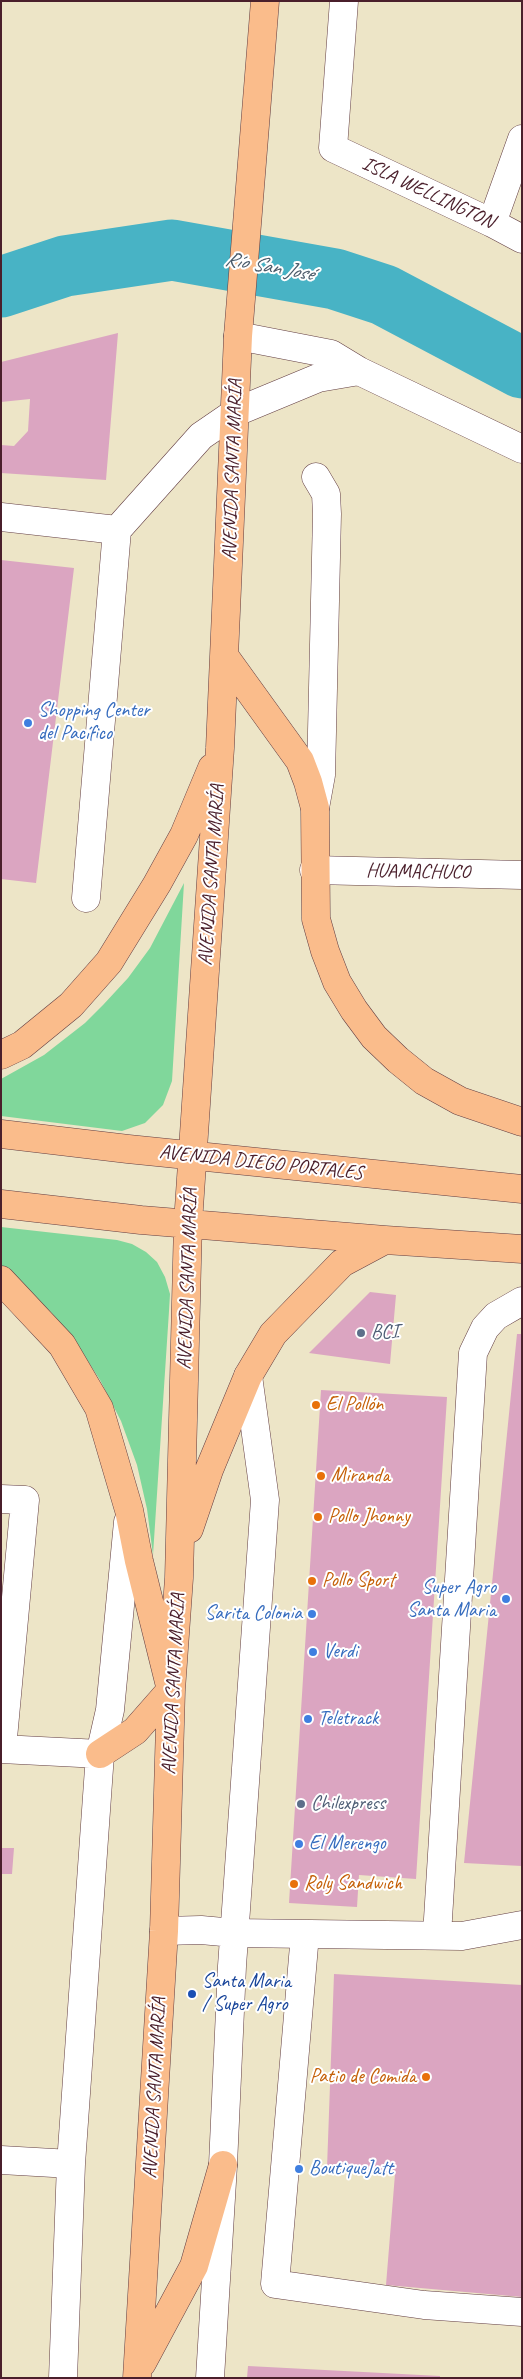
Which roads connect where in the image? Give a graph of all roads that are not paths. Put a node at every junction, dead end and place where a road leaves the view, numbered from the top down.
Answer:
1 (265, 1) edge
2 (344, 1) edge
3 (522, 139) edge
4 (492, 223) junction
5 (522, 239) edge
6 (240, 324) junction
7 (359, 371) junction
8 (236, 412) junction
9 (522, 449) edge
10 (316, 477) dead end
11 (1, 517) edge
12 (117, 530) junction
13 (225, 658) junction
14 (220, 748) junction
15 (315, 808) junction
16 (314, 870) junction
17 (522, 875) edge
18 (86, 898) dead end
19 (1, 1055) edge
20 (522, 1122) edge
21 (1, 1134) edge
22 (193, 1156) junction
23 (522, 1189) edge
24 (1, 1204) edge
25 (188, 1223) junction
26 (385, 1240) junction
27 (522, 1249) edge
28 (1, 1280) edge
29 (522, 1301) edge
30 (248, 1376) junction
31 (13, 1500) edge
32 (129, 1510) junction
33 (179, 1578) junction
34 (171, 1690) junction
35 (2, 1749) edge
36 (100, 1754) junction
37 (522, 1925) edge
38 (164, 1931) junction
39 (234, 1933) junction
40 (305, 1934) junction
41 (437, 1935) junction
42 (1, 2160) edge
43 (71, 2164) junction
44 (223, 2165) junction
45 (522, 2312) edge
46 (138, 2374) edge
47 (63, 2378) edge
48 (210, 2378) edge

1 - 6 main road, AVENIDA SANTA MARÍA
2 - 4 street, ISLA WELLINGTON
3 - 4 street
4 - 5 street, ISLA WELLINGTON
6 - 7 street
6 - 8 main road, AVENIDA SANTA MARÍA
7 - 8 street
7 - 9 street
8 - 12 street
8 - 13 main road, AVENIDA SANTA MARÍA
10 - 15 street
11 - 12 street
12 - 18 street
13 - 14 main road, AVENIDA SANTA MARÍA
13 - 15 main road
14 - 19 main road
14 - 22 main road, AVENIDA SANTA MARÍA
15 - 16 main road
16 - 17 street, HUAMACHUCO
16 - 20 main road
21 - 22 main road, AVENIDA DIEGO PORTALES
22 - 23 main road, AVENIDA DIEGO PORTALES
22 - 25 main road, AVENIDA SANTA MARÍA
24 - 25 main road
25 - 26 main road
25 - 33 main road, AVENIDA SANTA MARÍA
26 - 27 main road
26 - 30 main road
28 - 32 main road
29 - 41 street
30 - 33 main road
30 - 39 street
31 - 35 street
32 - 34 main road
32 - 36 street
33 - 34 main road, AVENIDA SANTA MARÍA
34 - 36 main road
34 - 38 main road, AVENIDA SANTA MARÍA
35 - 36 street
36 - 43 street
37 - 41 street
38 - 39 street
38 - 46 main road, AVENIDA SANTA MARÍA
39 - 40 street
39 - 44 street
40 - 41 street
40 - 45 street
42 - 43 street
43 - 47 street
44 - 46 main road
44 - 48 street

